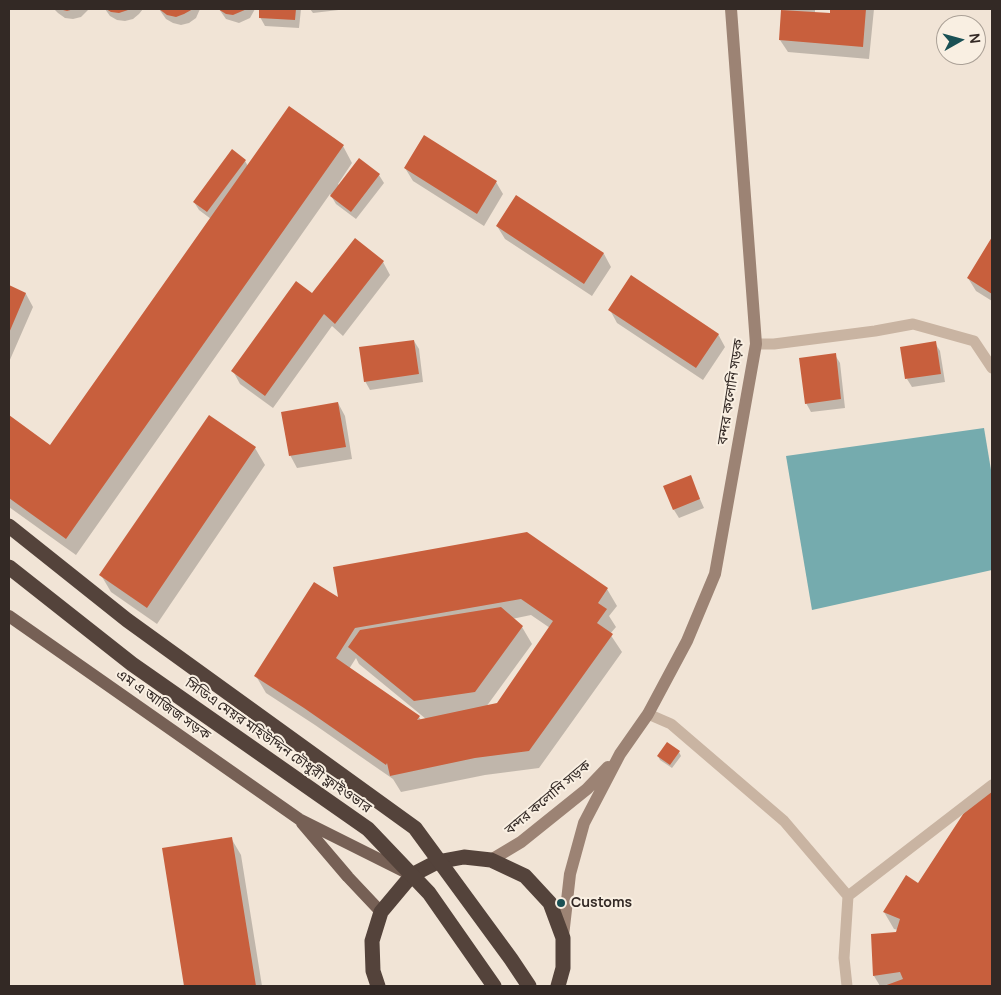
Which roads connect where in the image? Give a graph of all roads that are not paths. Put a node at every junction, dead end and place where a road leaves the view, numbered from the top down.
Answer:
1 (731, 9) edge
2 (756, 344) junction
3 (992, 368) edge
4 (9, 526) edge
5 (9, 567) edge
6 (9, 616) edge
7 (648, 714) junction
8 (620, 754) junction
9 (992, 785) edge
10 (299, 819) junction
11 (491, 860) junction
12 (412, 875) junction
13 (848, 896) junction
14 (380, 912) junction
15 (563, 938) junction
16 (378, 986) edge
17 (494, 986) edge
18 (529, 986) edge
19 (558, 986) edge
20 (847, 986) edge

1 - 2 street, বন্দর কলোনি সড়ক
2 - 3 lane
2 - 7 street, বন্দর কলোনি সড়ক
4 - 18 highway, bridge
5 - 17 highway, সিডিএ মেয়র মহিউদ্দিন চৌধুরী ফ্লাইওভার, bridge
6 - 10 main road, এম এ আজিজ সড়ক
7 - 8 street, বন্দর কলোনি সড়ক
7 - 13 lane
8 - 11 street, বন্দর কলোনি সড়ক
8 - 15 street, বন্দর কলোনি সড়ক
9 - 13 lane
10 - 12 main road, এম এ আজিজ সড়ক
10 - 14 main road, এম এ আজিজ সড়ক
11 - 12 highway
11 - 15 highway
12 - 14 highway
13 - 20 lane
14 - 16 highway
15 - 19 highway

